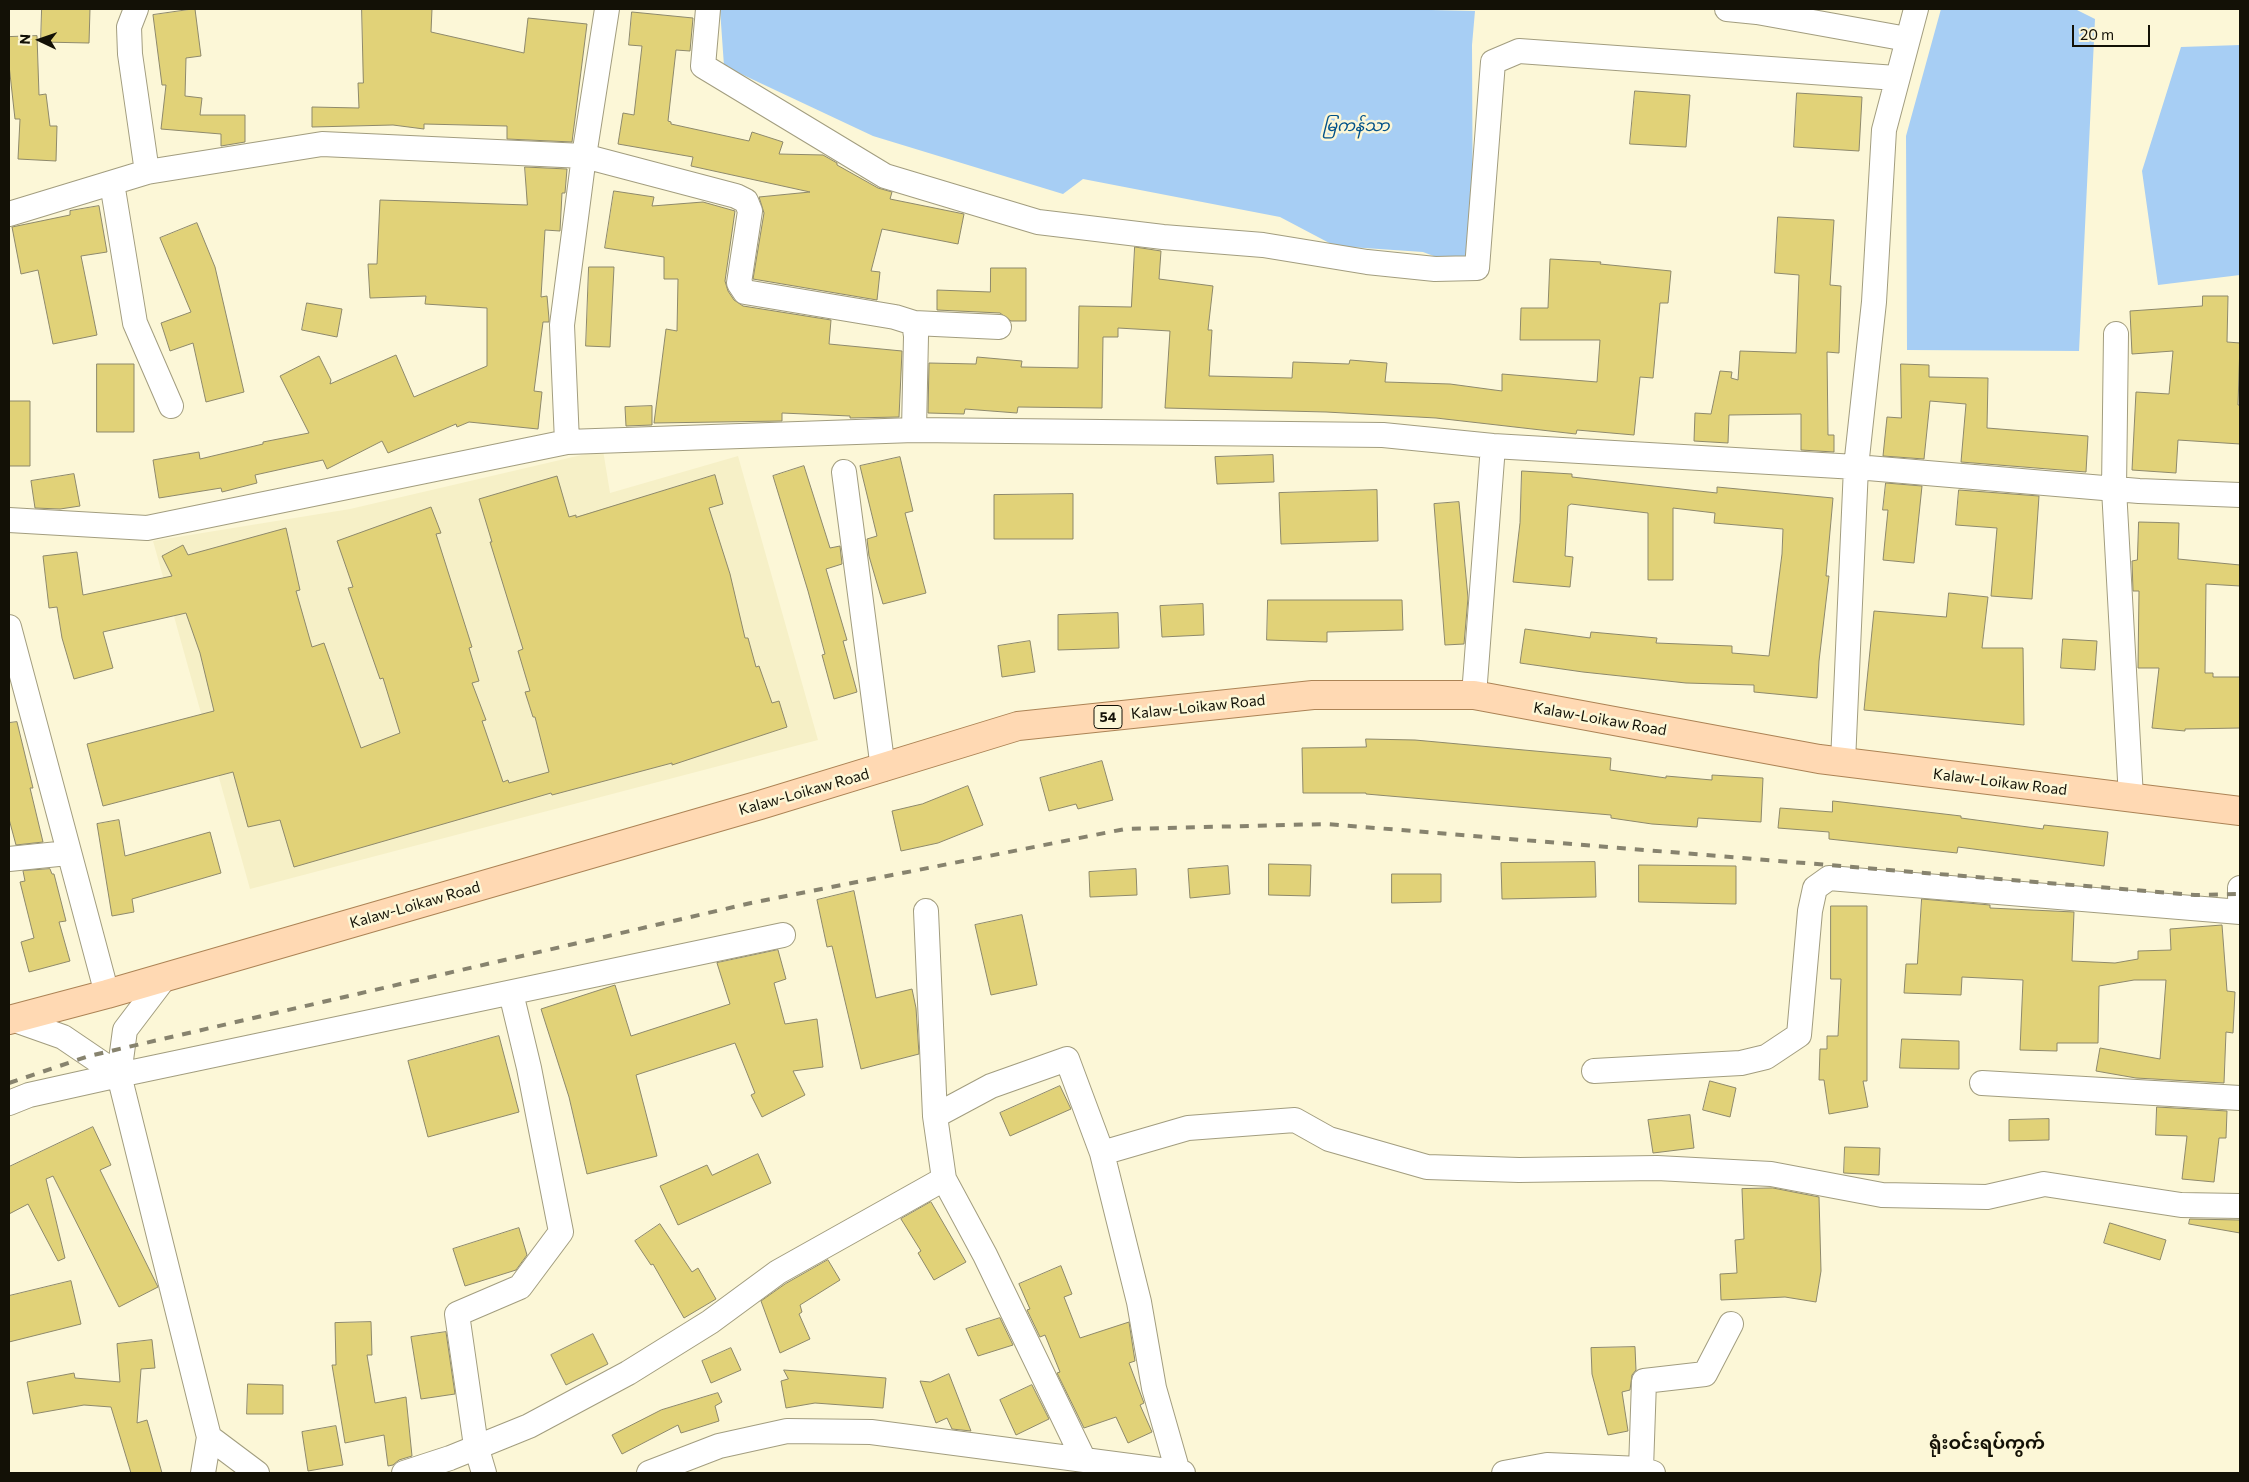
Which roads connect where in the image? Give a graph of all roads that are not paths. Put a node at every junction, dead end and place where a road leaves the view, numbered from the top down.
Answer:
1 (136, 9) edge
2 (607, 9) edge
3 (708, 9) edge
4 (1726, 9) edge
5 (1916, 9) edge
6 (1907, 39) junction
7 (1896, 78) junction
8 (584, 156) junction
9 (147, 172) junction
10 (112, 183) junction
11 (9, 214) edge
12 (914, 323) junction
13 (999, 326) dead end
14 (2116, 334) dead end
15 (171, 406) dead end
16 (914, 430) junction
17 (567, 442) junction
18 (1492, 446) junction
19 (1856, 467) junction
20 (844, 472) dead end
21 (2114, 489) junction
22 (2240, 495) edge
23 (9, 520) edge
24 (9, 627) edge
25 (1474, 695) junction
26 (1843, 762) junction
27 (883, 769) junction
28 (2131, 798) junction
29 (2240, 811) edge
30 (68, 853) junction
31 (9, 859) edge
32 (2240, 888) edge
33 (2240, 897) edge
34 (926, 911) dead end
35 (2240, 912) edge
36 (783, 935) dead end
37 (166, 976) junction
38 (510, 993) junction
39 (107, 994) junction
40 (10, 1019) edge
41 (1594, 1071) dead end
42 (119, 1075) junction
43 (1982, 1083) dead end
44 (2240, 1098) edge
45 (9, 1102) edge
46 (935, 1116) junction
47 (1102, 1153) junction
48 (944, 1179) junction
49 (2240, 1206) edge
50 (1731, 1324) dead end
51 (210, 1438) junction
52 (476, 1446) junction
53 (1084, 1460) junction
54 (1647, 1471) edge
55 (203, 1473) edge
56 (257, 1473) edge
57 (404, 1473) edge
58 (484, 1473) edge
59 (649, 1473) edge
60 (1180, 1473) edge
61 (1504, 1473) edge

1 - 9 street
2 - 8 street
3 - 7 street
4 - 6 street
5 - 6 street
6 - 7 street
7 - 19 street
8 - 9 street
8 - 12 street
8 - 17 street
9 - 10 street
10 - 11 street
10 - 15 street
12 - 13 street
12 - 16 street
14 - 21 street
16 - 17 street
16 - 18 street
17 - 23 street
18 - 19 street
18 - 25 street
19 - 21 street
19 - 26 street
20 - 27 street
21 - 22 street
21 - 28 street
24 - 30 street
25 - 26 main road, Kalaw-Loikaw Road / 54
25 - 27 main road, Kalaw-Loikaw Road / 54
26 - 28 main road, Kalaw-Loikaw Road / 54
27 - 37 main road, Kalaw-Loikaw Road / 54
28 - 29 main road, Kalaw-Loikaw Road / 54
30 - 31 street
30 - 39 street
32 - 33 street
34 - 46 street
35 - 41 street
36 - 38 street
37 - 39 main road, Kalaw-Loikaw Road / 54
37 - 42 street
38 - 42 street
38 - 52 street
39 - 40 main road, Kalaw-Loikaw Road / 54
40 - 42 street
42 - 45 street
42 - 51 street
43 - 44 street
46 - 47 street
46 - 48 street
47 - 49 street
47 - 60 street
48 - 52 street
48 - 53 street
50 - 54 street
51 - 55 street
51 - 56 street
52 - 57 street
52 - 58 street
53 - 59 street
53 - 60 street
54 - 61 street

